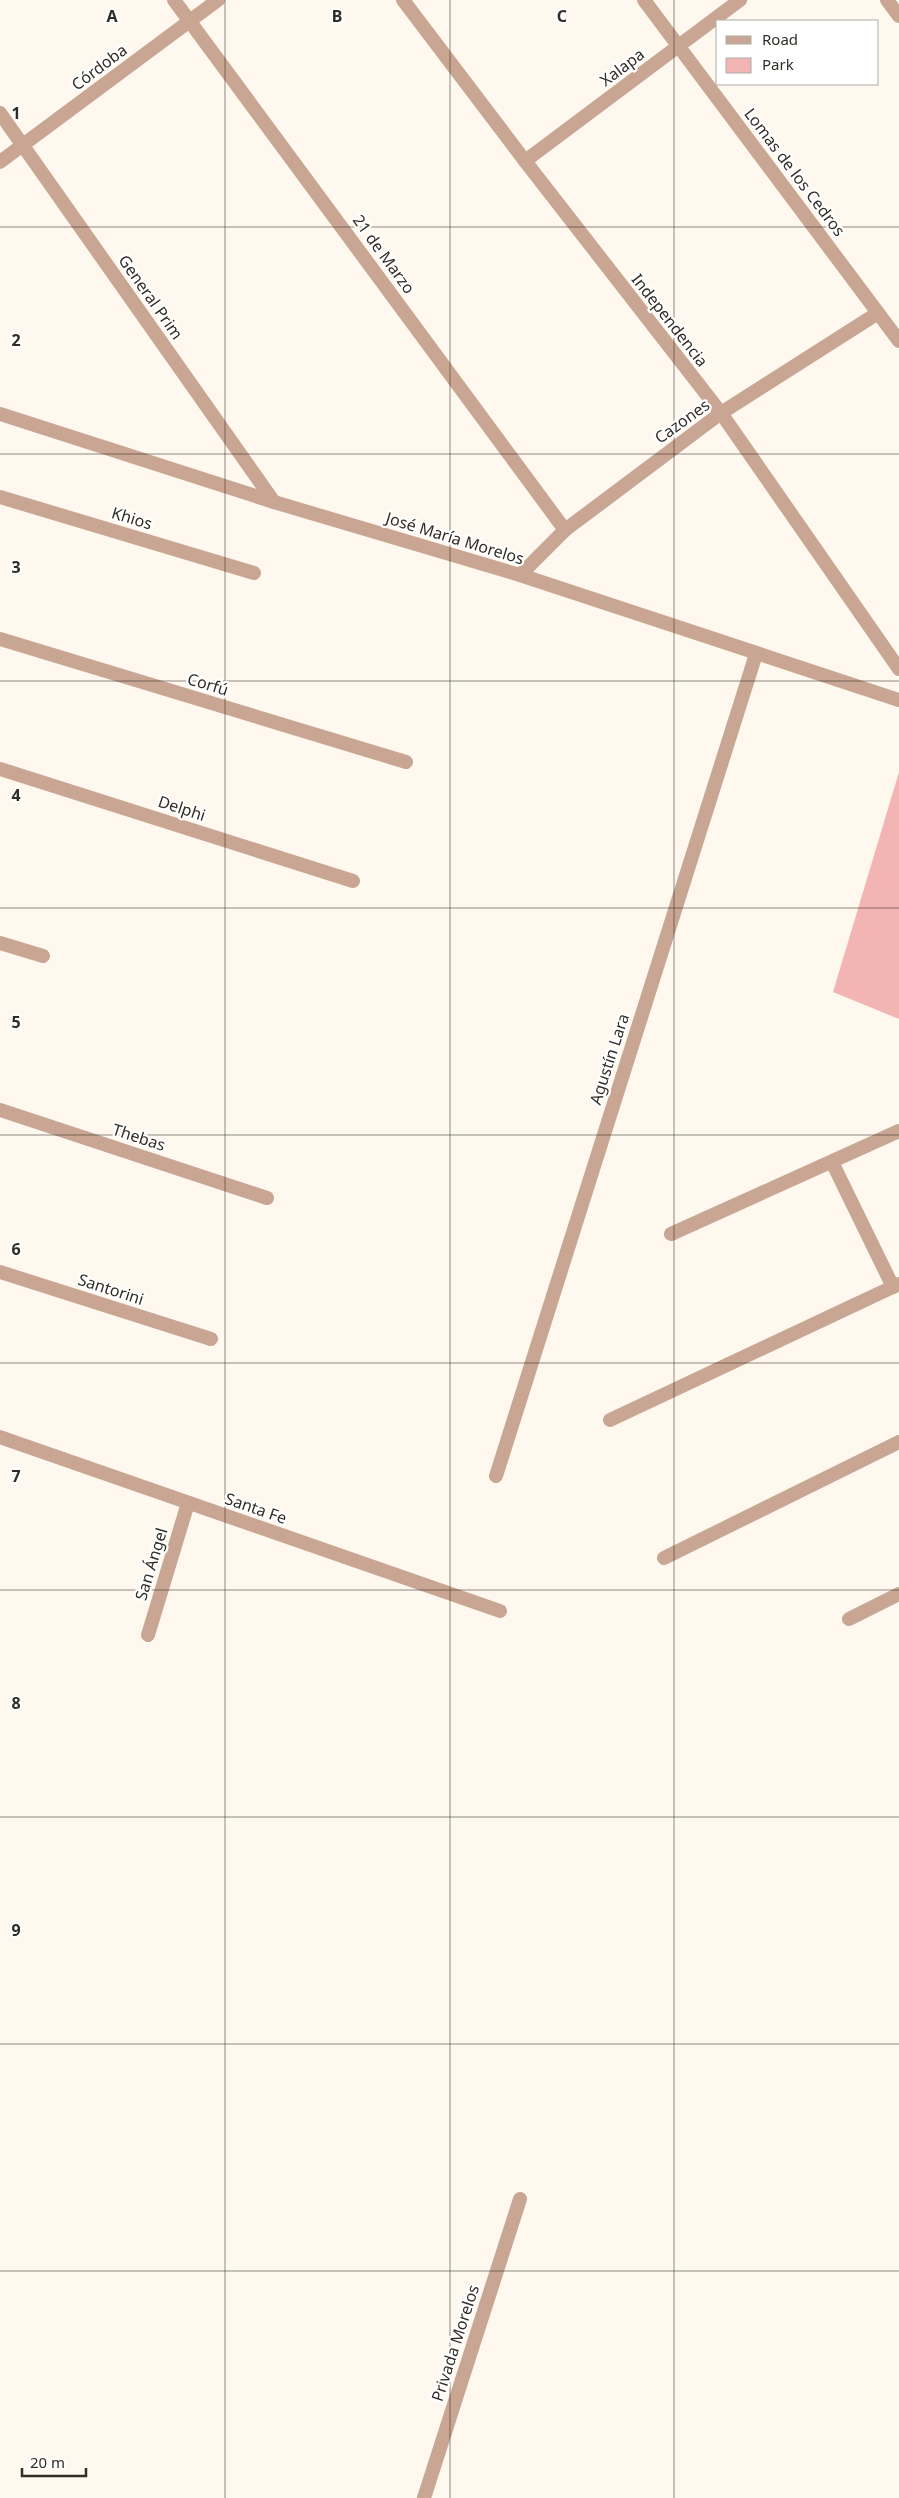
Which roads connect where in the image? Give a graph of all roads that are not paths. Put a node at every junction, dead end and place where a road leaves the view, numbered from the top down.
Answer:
1 (174, 0) edge
2 (218, 0) edge
3 (403, 0) edge
4 (644, 0) edge
5 (740, 0) edge
6 (888, 0) edge
7 (899, 16) edge
8 (190, 21) junction
9 (678, 46) junction
10 (0, 113) edge
11 (23, 145) junction
12 (0, 162) edge
13 (525, 162) junction
14 (878, 313) junction
15 (899, 341) edge
16 (721, 413) junction
17 (0, 414) edge
18 (0, 497) edge
19 (274, 502) junction
20 (565, 530) junction
21 (254, 573) dead end
22 (520, 575) junction
23 (0, 639) edge
24 (756, 654) junction
25 (899, 669) edge
26 (899, 700) edge
27 (406, 762) dead end
28 (0, 769) edge
29 (353, 881) dead end
30 (0, 942) edge
31 (43, 956) dead end
32 (0, 1110) edge
33 (899, 1130) edge
34 (832, 1162) junction
35 (266, 1198) dead end
36 (671, 1234) dead end
37 (0, 1272) edge
38 (896, 1286) edge
39 (211, 1339) dead end
40 (610, 1420) dead end
41 (0, 1438) edge
42 (899, 1442) edge
43 (496, 1476) dead end
44 (188, 1503) junction
45 (664, 1558) dead end
46 (899, 1594) edge
47 (500, 1611) dead end
48 (849, 1619) dead end
49 (148, 1635) dead end
50 (520, 2199) dead end
51 (424, 2498) edge

1 - 8 street, 21 de Marzo
2 - 8 street, Córdoba
3 - 13 street, Independencia
4 - 9 street, Lomas de los Cedros
5 - 9 street, Xalapa
6 - 7 street
8 - 11 street, Córdoba
8 - 20 street, 21 de Marzo
9 - 13 street, Xalapa
9 - 14 street, Lomas de los Cedros
10 - 11 street, General Prim
11 - 12 street, Córdoba
11 - 19 street, General Prim
13 - 16 street, Independencia
14 - 15 street, Lomas de los Cedros
14 - 16 street, Cazones
16 - 20 street, Cazones
16 - 25 street, Independencia
17 - 19 street, José María Morelos
18 - 21 street, Khios
19 - 22 street, José María Morelos
20 - 22 street, Cazones
22 - 24 street, José María Morelos
23 - 27 street, Corfú
24 - 26 street, José María Morelos
24 - 43 street, Agustín Lara
28 - 29 street, Delphi
30 - 31 street
32 - 35 street, Thebas
33 - 34 street
34 - 36 street
34 - 38 street
37 - 39 street, Santorini
38 - 40 street
41 - 44 street, Santa Fe
42 - 45 street
44 - 47 street, Santa Fe
44 - 49 street, San Ángel
46 - 48 street
50 - 51 street, Privada Morelos

